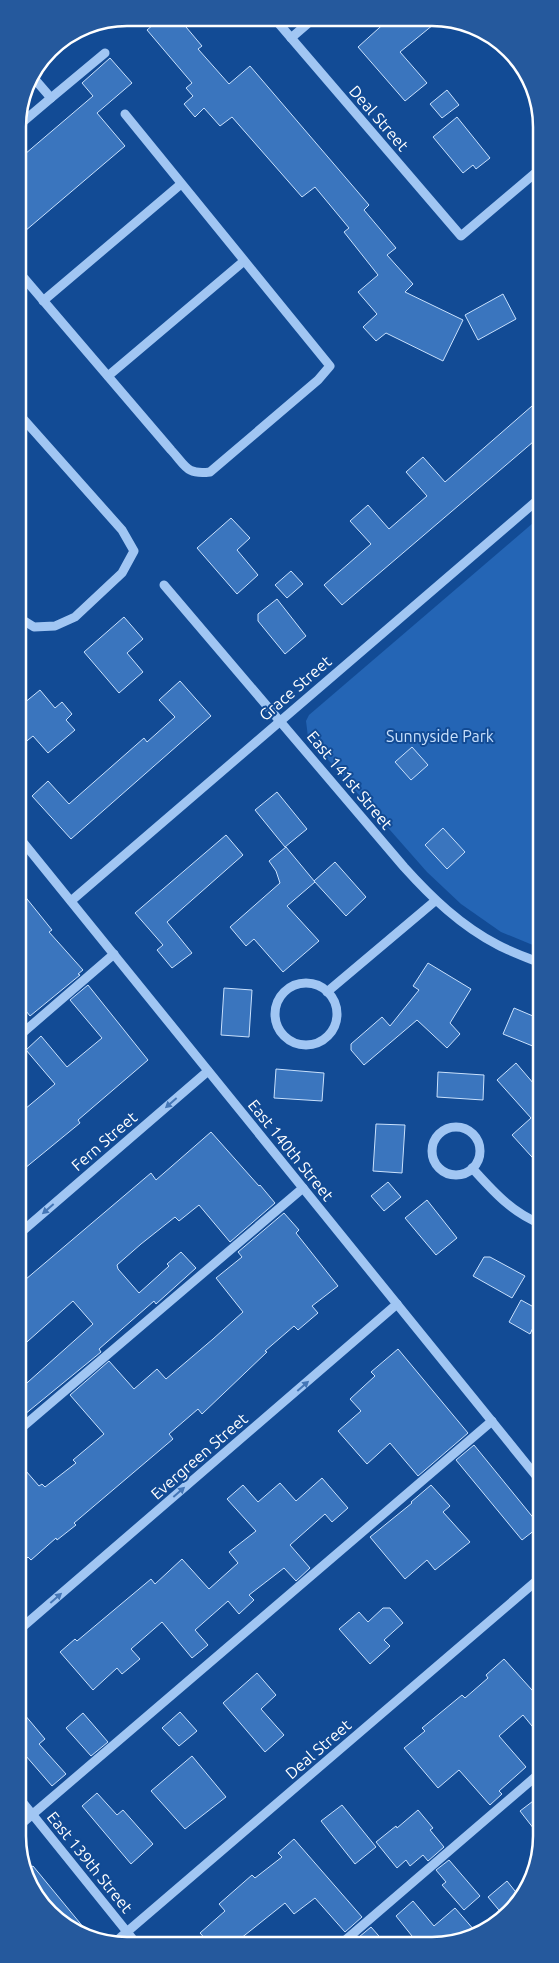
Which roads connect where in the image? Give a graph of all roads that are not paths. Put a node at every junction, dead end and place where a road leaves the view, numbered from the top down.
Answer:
1 (281, 26) edge
2 (305, 26) edge
3 (291, 38) junction
4 (105, 53) dead end
5 (37, 82) edge
6 (51, 98) junction
7 (125, 114) dead end
8 (26, 119) edge
9 (533, 175) edge
10 (181, 184) junction
11 (244, 261) junction
12 (26, 280) edge
13 (44, 301) junction
14 (108, 376) junction
15 (26, 422) edge
16 (533, 504) edge
17 (164, 585) dead end
18 (26, 622) edge
19 (280, 720) junction
20 (26, 846) edge
21 (435, 900) junction
22 (71, 901) junction
23 (114, 954) junction
24 (533, 960) edge
25 (327, 992) junction
26 (26, 1030) edge
27 (208, 1071) junction
28 (472, 1168) junction
29 (303, 1188) junction
30 (533, 1221) edge
31 (26, 1228) edge
32 (397, 1304) junction
33 (492, 1421) junction
34 (26, 1424) edge
35 (533, 1472) edge
36 (533, 1584) edge
37 (26, 1624) edge
38 (533, 1779) edge
39 (26, 1807) edge
40 (32, 1815) junction
41 (26, 1820) edge
42 (127, 1932) junction
43 (122, 1937) edge
44 (131, 1937) edge
45 (349, 1937) edge

1 - 3 street, Deal Street
2 - 3 street
3 - 9 street, Deal Street
4 - 6 street
5 - 6 street
6 - 8 street
7 - 10 street
10 - 11 street
10 - 13 street
11 - 14 street
11 - 14 street
12 - 13 street
13 - 14 street
15 - 18 street
16 - 19 street, Grace Street
17 - 19 street, East 141st Street
19 - 21 street, East 141st Street
19 - 22 street, Grace Street
20 - 22 street, East 140th Street
21 - 24 street, East 141st Street
21 - 25 street
22 - 23 street, East 140th Street
23 - 26 street
23 - 27 street, East 140th Street
25 - 25 street
27 - 29 street, East 140th Street
27 -> 31 street, Fern Street
28 - 28 street
28 - 30 street
29 - 32 street, East 140th Street
29 - 34 street
32 - 33 street, East 140th Street
37 -> 32 street, Evergreen Street
33 - 35 street, East 140th Street
33 - 40 street
36 - 42 street, Deal Street
38 - 45 street
39 - 40 street, East 139th Street
40 - 41 street
40 - 42 street, East 139th Street
42 - 43 street, Deal Street
42 - 44 street, East 139th Street

